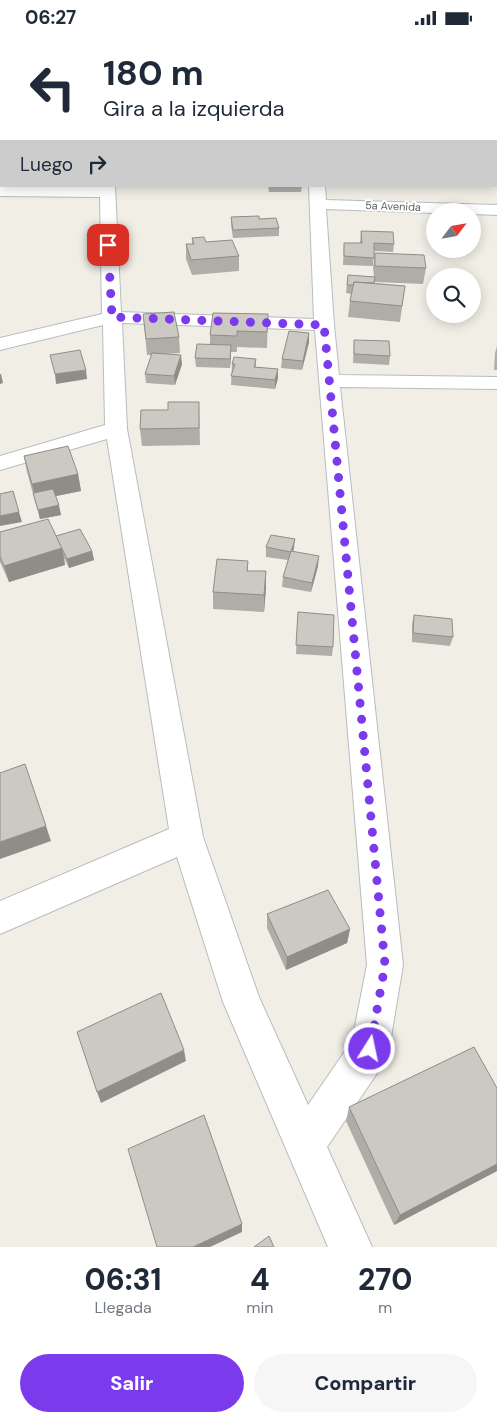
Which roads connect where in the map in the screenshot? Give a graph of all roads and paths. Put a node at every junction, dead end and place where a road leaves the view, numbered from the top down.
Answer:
1 (106, 189) edge
2 (0, 191) edge
3 (318, 195) edge
4 (497, 210) edge
5 (112, 317) junction
6 (324, 325) junction
7 (0, 344) edge
8 (329, 381) junction
9 (497, 383) edge
10 (116, 429) junction
11 (0, 463) edge
12 (187, 837) junction
13 (0, 918) edge
14 (304, 1145) junction
15 (350, 1247) edge

1 - 2 street
1 - 5 street
3 - 4 street, 5a Avenida
3 - 6 street
5 - 6 street
5 - 7 street
5 - 10 street
6 - 8 street
8 - 9 street
8 - 14 street
10 - 11 street
10 - 12 street
12 - 13 street
12 - 14 street
14 - 15 street

